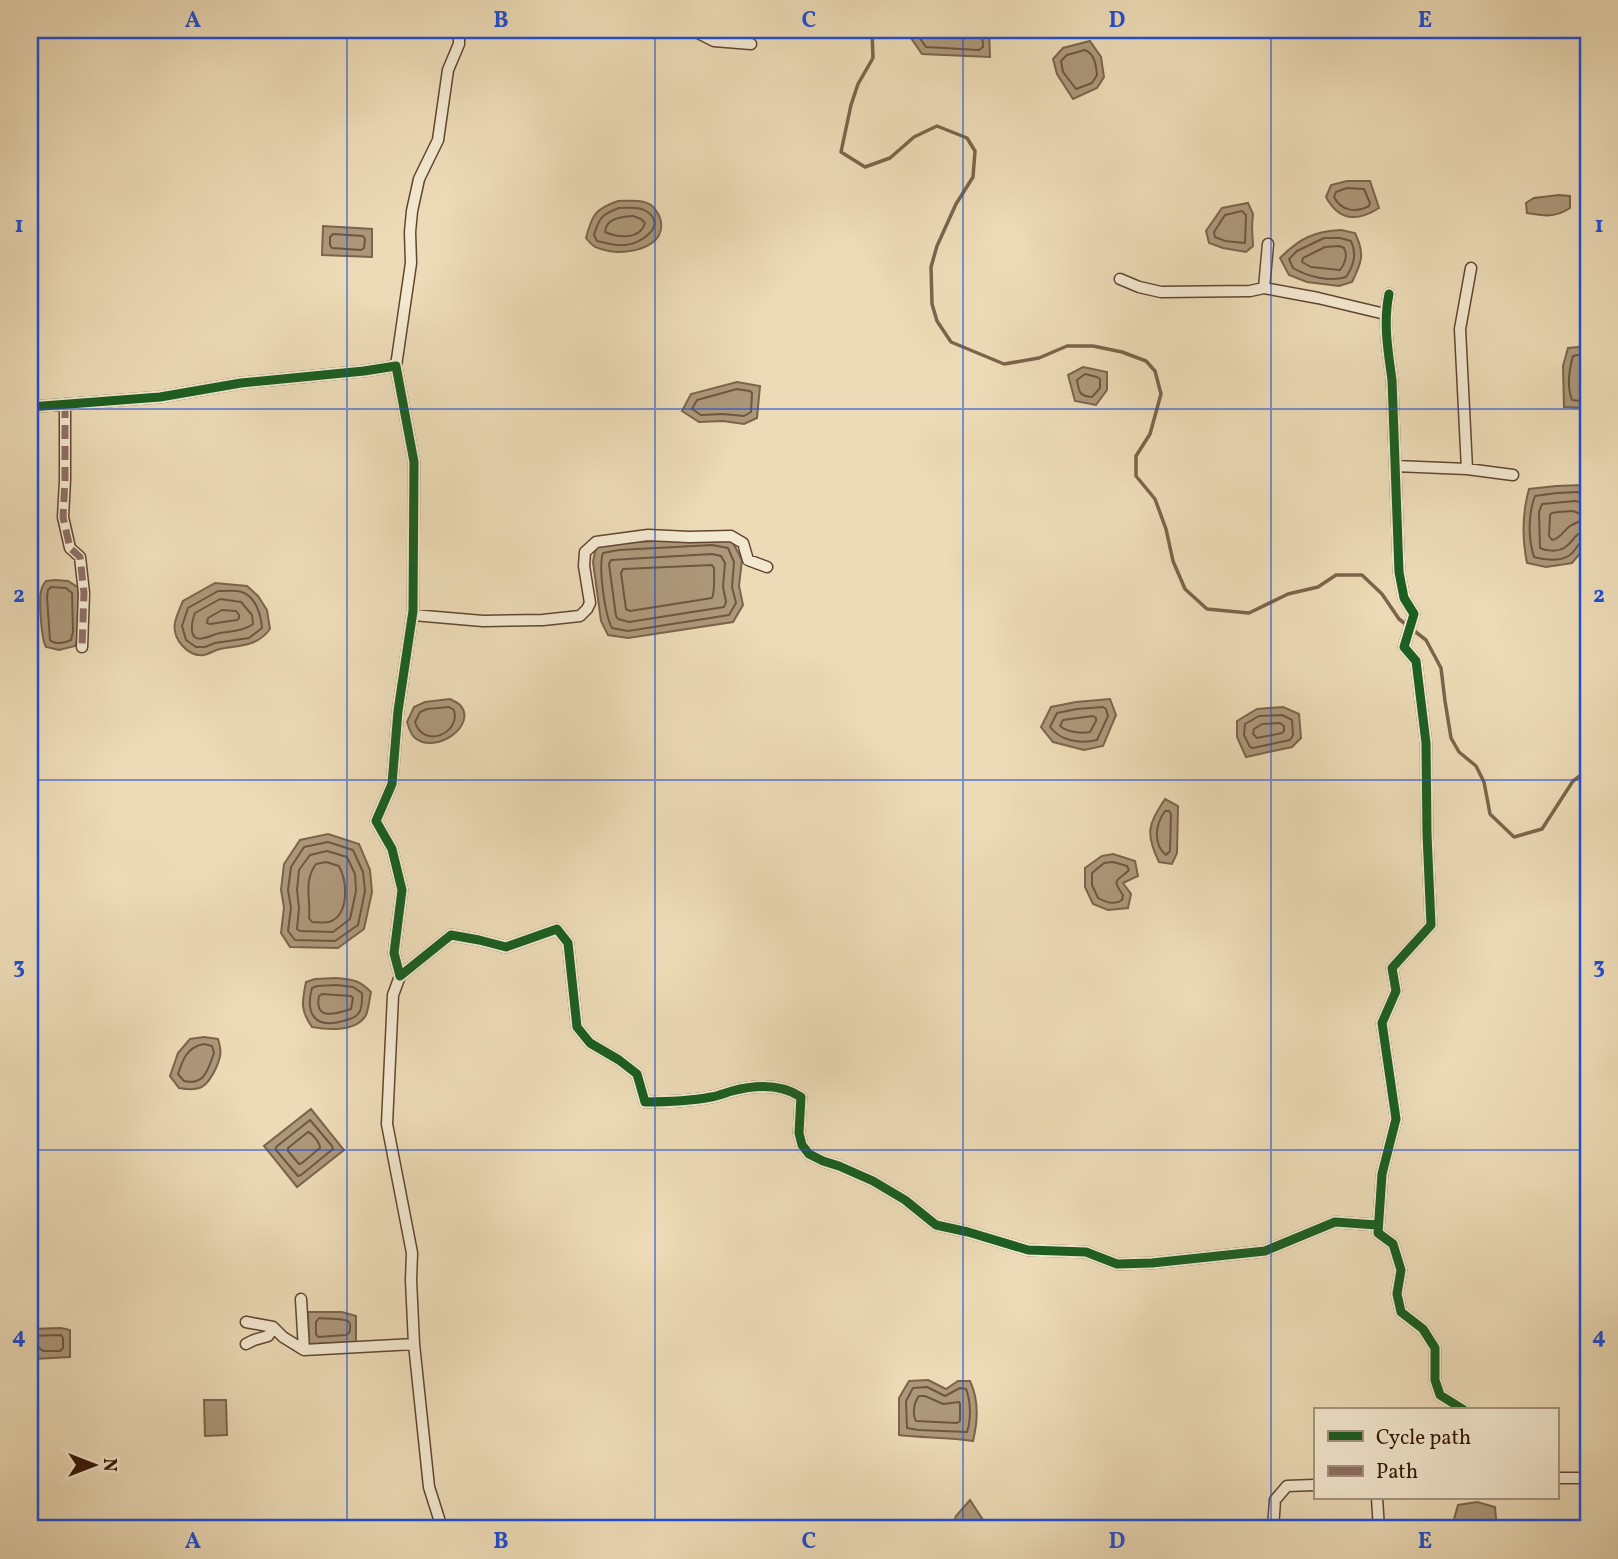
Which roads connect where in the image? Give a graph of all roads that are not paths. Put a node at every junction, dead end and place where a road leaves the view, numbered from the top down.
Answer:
1 (459, 30) edge
2 (699, 30) edge
3 (751, 44) dead end
4 (1268, 244) dead end
5 (1471, 268) dead end
6 (1120, 279) dead end
7 (1264, 288) junction
8 (1389, 294) dead end
9 (1385, 314) junction
10 (396, 366) junction
11 (65, 404) junction
12 (30, 407) edge
13 (1395, 466) junction
14 (1467, 469) junction
15 (1513, 475) dead end
16 (767, 567) dead end
17 (413, 615) junction
18 (82, 647) dead end
19 (400, 975) junction
20 (1377, 1225) junction
21 (301, 1299) dead end
22 (246, 1322) dead end
23 (273, 1327) junction
24 (246, 1344) dead end
25 (414, 1344) junction
26 (304, 1350) junction
27 (1461, 1408) edge
28 (1558, 1478) edge
29 (1588, 1478) edge
30 (1314, 1485) edge
31 (1377, 1500) edge
32 (1588, 1511) edge
33 (1587, 1522) edge
34 (441, 1529) edge
35 (1273, 1529) edge
36 (1380, 1529) edge

1 - 10 street
2 - 3 street
4 - 7 street
5 - 14 street
6 - 7 street
7 - 9 street
8 - 9 street
9 - 13 street
10 - 11 street
10 - 17 street
11 - 12 street
11 - 18 street
13 - 14 street
13 - 20 street
14 - 15 street
16 - 17 street
17 - 19 street
19 - 20 street
19 - 25 street
20 - 27 street
21 - 26 street
22 - 23 street
23 - 24 street
23 - 26 street
25 - 26 street
25 - 34 street
28 - 29 street
30 - 35 street
31 - 36 street
32 - 33 street

